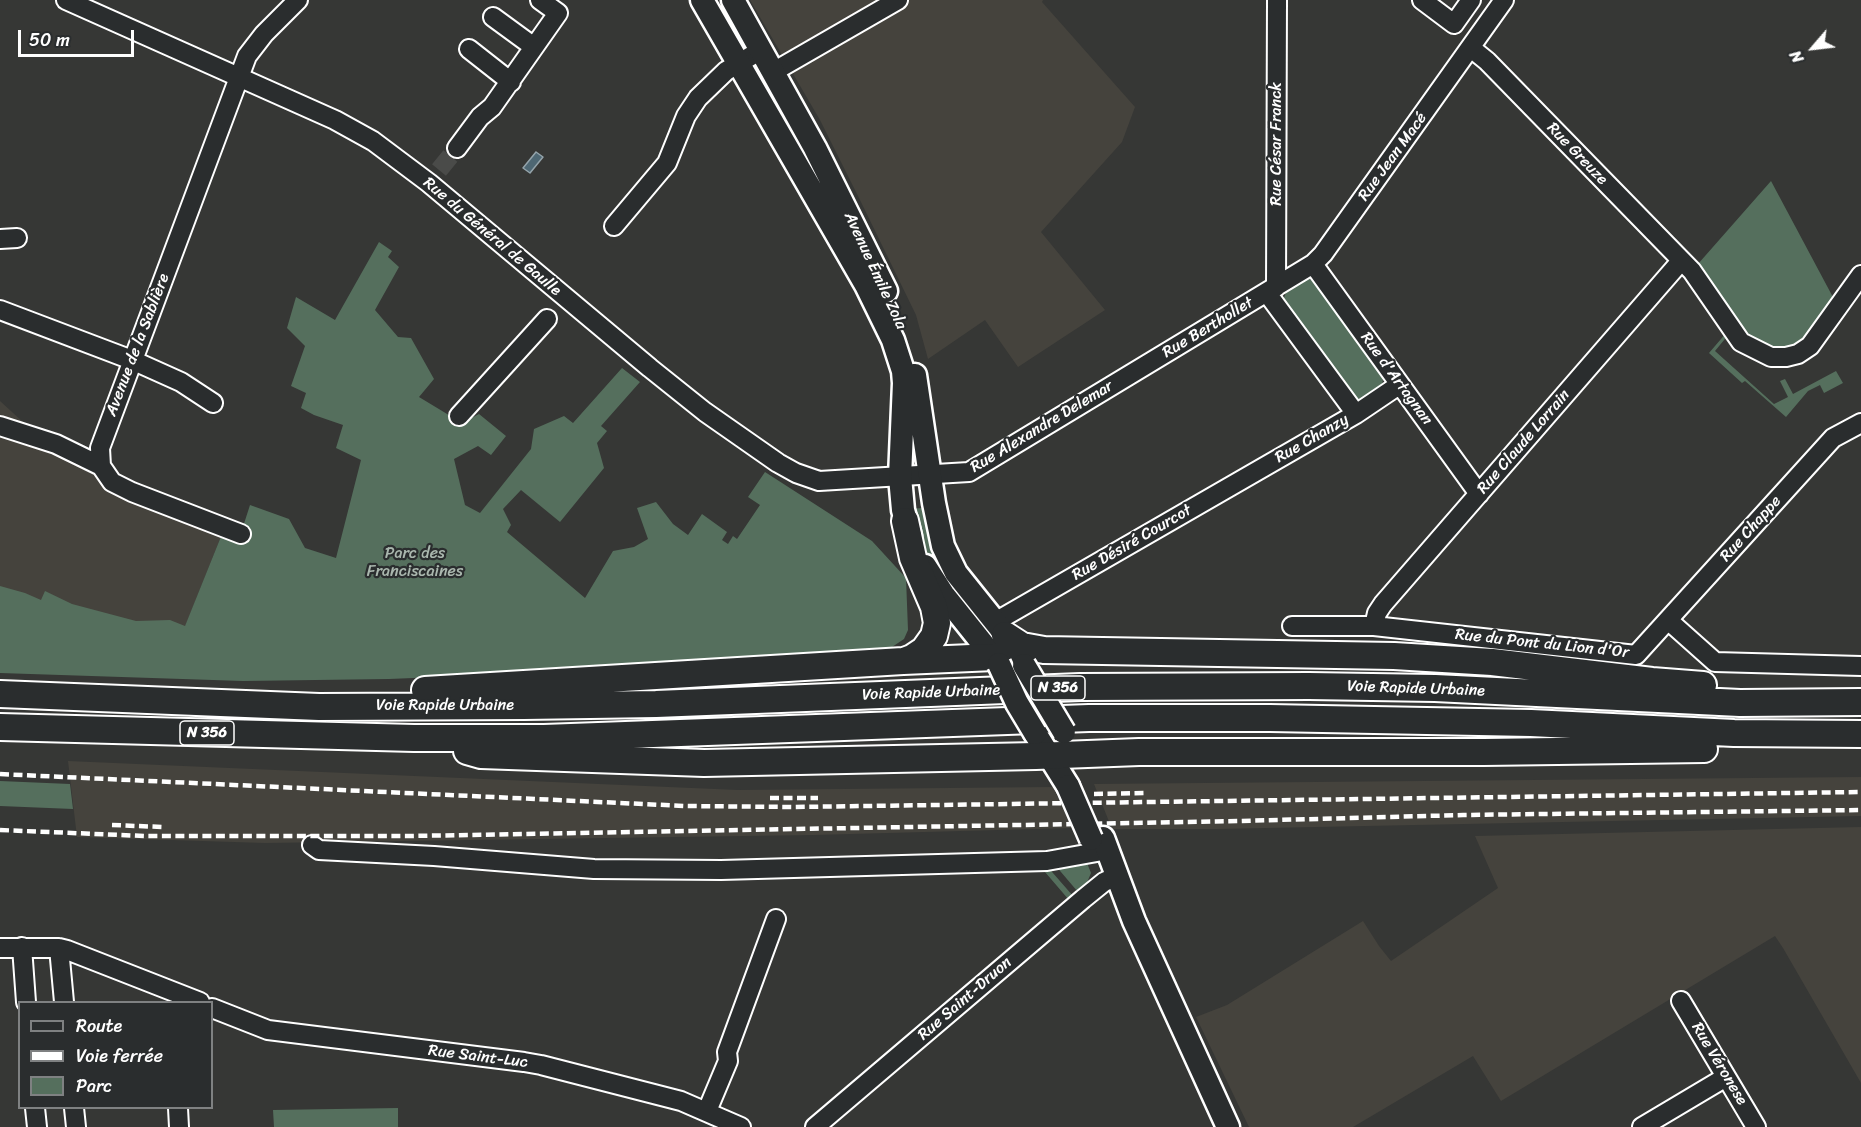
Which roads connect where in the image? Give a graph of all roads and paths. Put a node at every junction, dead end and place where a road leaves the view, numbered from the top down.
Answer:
1 (66, 0) edge
2 (298, 0) edge
3 (540, 0) edge
4 (702, 0) edge
5 (733, 0) edge
6 (898, 0) edge
7 (1277, 0) edge
8 (1422, 0) edge
9 (1471, 0) edge
10 (1504, 0) edge
11 (494, 17) dead end
12 (534, 48) junction
13 (1471, 48) junction
14 (469, 49) dead end
15 (761, 50) junction
16 (739, 62) junction
17 (773, 72) junction
18 (240, 77) junction
19 (511, 82) junction
20 (457, 148) tunnel mouth
21 (614, 226) dead end
22 (1681, 261) junction
23 (1313, 264) junction
24 (1861, 275) edge
25 (1272, 290) junction
26 (566, 299) junction
27 (0, 310) edge
28 (132, 360) junction
29 (1149, 363) joint
30 (1400, 385) junction
31 (213, 404) dead end
32 (1356, 414) junction
33 (459, 416) dead end
34 (1861, 423) edge
35 (0, 426) edge
36 (1269, 465) joint
37 (100, 466) junction
38 (930, 475) junction
39 (900, 477) junction
40 (1479, 494) junction
41 (905, 521) junction
42 (241, 534) dead end
43 (935, 582) junction
44 (1669, 621) junction
45 (1292, 626) dead end
46 (1374, 626) junction
47 (1009, 651) junction
48 (903, 661) junction
49 (1861, 666) edge
50 (0, 694) edge
51 (1861, 702) edge
52 (1797, 704) junction
53 (319, 707) junction
54 (0, 727) edge
55 (1780, 734) junction
56 (1855, 736) edge
57 (414, 738) junction
58 (1053, 740) junction
59 (1097, 843) junction
60 (312, 845) dead end
61 (1114, 878) junction
62 (776, 919) dead end
63 (22, 947) junction
64 (0, 948) edge
65 (59, 948) junction
66 (175, 997) edge
67 (27, 1001) edge
68 (64, 1001) edge
69 (195, 1001) edge
70 (1681, 1001) dead end
71 (213, 1008) edge
72 (1726, 1077) junction
73 (710, 1104) junction
74 (35, 1109) edge
75 (74, 1109) edge
76 (178, 1109) edge
77 (37, 1127) edge
78 (76, 1127) edge
79 (179, 1127) edge
80 (741, 1127) edge
81 (815, 1127) edge
82 (1228, 1127) edge
83 (1642, 1127) edge
84 (1756, 1127) edge

1 - 18 street, Rue du Général de Gaulle
2 - 18 street, Avenue de la Sablière
3 - 12 street
4 - 16 main road, Avenue Émile Zola
5 - 15 main road, Avenue Émile Zola
6 - 17 street
7 - 25 street, Rue César Franck
8 - 9 street
10 - 13 street, Rue Jean Macé
11 - 12 street
12 - 19 street
13 - 22 street, Rue Greuze
13 - 23 street, Rue Jean Macé
14 - 19 street
15 - 16 street
15 - 17 main road, Avenue Émile Zola
16 - 21 street
16 - 39 main road, Avenue Émile Zola
17 - 38 main road, Avenue Émile Zola
18 - 26 street, Rue du Général de Gaulle
18 - 28 street, Avenue de la Sablière
19 - 20 street
22 - 24 street, Rue Greuze
22 - 40 street, Rue Claude Lorrain
23 - 25 street, Rue Jean Macé
23 - 30 street, Rue d'Artagnan
25 - 29 street, Rue Berthollet
25 - 32 street
26 - 33 street
26 - 39 street, Rue du Général de Gaulle
27 - 28 street
28 - 31 street
28 - 37 street, Avenue de la Sablière
29 - 38 street, Rue Alexandre Delemar
30 - 32 street, Rue Chanzy
30 - 40 street, Rue d'Artagnan
32 - 36 street, Rue Chanzy
34 - 44 street, Rue Chappe
35 - 37 street
36 - 47 street, Rue Désiré Courcot
37 - 42 street
38 - 39 street, Rue du Général de Gaulle
38 - 47 main road, Avenue Émile Zola
39 - 41 main road, Avenue Émile Zola
40 - 46 street, Rue Claude Lorrain
41 - 43 main road, Avenue Émile Zola
41 - 48 highway
43 - 47 main road, Avenue Émile Zola
43 - 47 main road, Avenue Émile Zola
44 - 46 street, Rue du Pont du Lion d'Or
44 - 49 street
45 - 46 street
47 - 48 highway
47 - 52 highway
47 - 58 main road, bridge
48 - 53 highway
50 - 53 highway, Voie Rapide Urbaine / N 356
51 - 52 highway, Voie Rapide Urbaine / N 356
52 - 53 highway, Voie Rapide Urbaine / N 356
54 - 57 highway, Voie Rapide Urbaine / N 356
55 - 56 highway, Voie Rapide Urbaine / N 356
55 - 57 highway, Voie Rapide Urbaine / N 356
55 - 58 highway
57 - 58 highway
58 - 59 main road
59 - 60 street
59 - 61 main road
61 - 81 street, Rue Saint-Druon
61 - 82 main road
62 - 73 street
63 - 64 street
63 - 65 street
63 - 67 street
65 - 66 street
65 - 68 street
66 - 69 street
70 - 72 street, Rue Véronese
71 - 73 street, Rue Saint-Luc
72 - 83 street
72 - 84 street, Rue Véronese
73 - 80 street, Rue Saint-Luc
74 - 77 street
75 - 78 street
76 - 79 street

